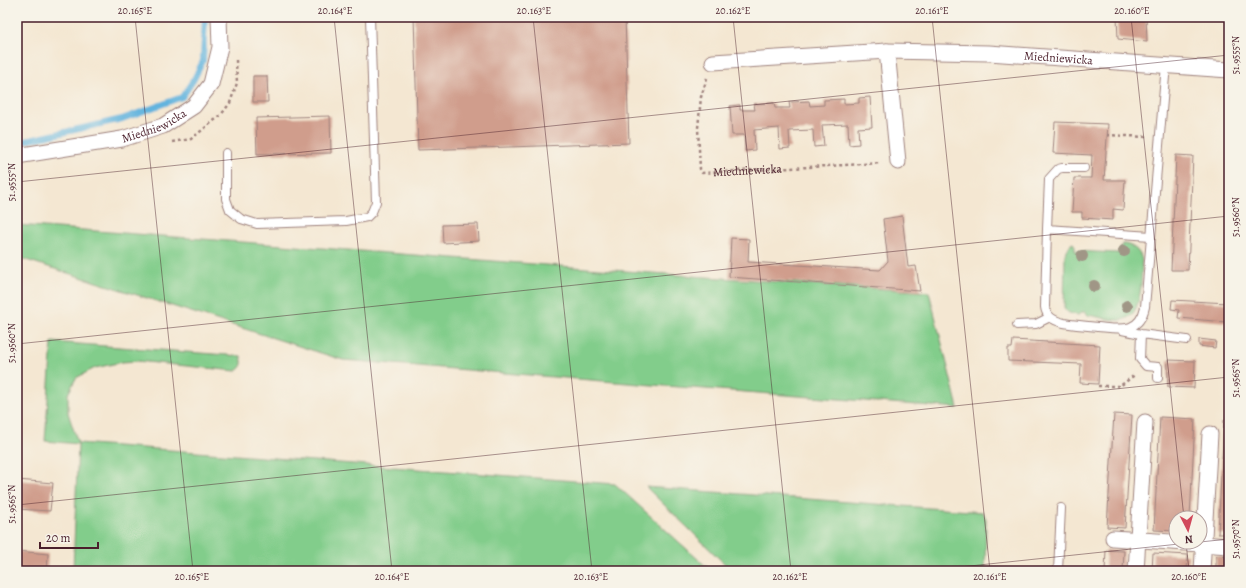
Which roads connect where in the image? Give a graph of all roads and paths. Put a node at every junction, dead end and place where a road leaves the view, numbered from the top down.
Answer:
1 (220, 17) edge
2 (370, 17) edge
3 (887, 51) junction
4 (713, 62) joint
5 (1166, 65) junction
6 (1229, 70) edge
7 (221, 115) dead end
8 (205, 128) dead end
9 (1108, 135) dead end
10 (1160, 138) junction
11 (226, 154) dead end
12 (17, 156) edge
13 (898, 162) joint
14 (1084, 168) dead end
15 (1047, 230) junction
16 (1151, 236) junction
17 (1050, 317) junction
18 (1017, 325) dead end
19 (1121, 329) junction
20 (1141, 334) junction
21 (1187, 340) dead end
22 (1146, 366) junction
23 (1158, 378) dead end
24 (1098, 386) dead end
25 (1145, 422) dead end
26 (1210, 434) dead end
27 (1061, 508) dead end
28 (1206, 510) edge
29 (1113, 538) dead end
30 (1138, 540) junction
31 (1168, 542) edge
32 (1208, 544) edge
33 (1229, 546) edge
34 (1204, 550) edge
35 (1058, 571) edge
36 (1136, 571) edge
37 (1202, 571) edge

1 - 12 street, Miedniewicka
2 - 11 lane
3 - 4 street, Miedniewicka
3 - 5 street, Miedniewicka
3 - 13 street
4 - 13 path, Miedniewicka
5 - 6 street, Miedniewicka
5 - 10 lane
7 - 8 path
9 - 10 path
10 - 16 lane
14 - 15 lane
15 - 16 lane
15 - 17 lane
16 - 19 lane
17 - 18 lane
17 - 19 lane
19 - 20 lane
20 - 21 lane
20 - 22 lane
22 - 23 lane
22 - 24 path
25 - 30 street
26 - 28 street
27 - 35 lane
29 - 30 street
30 - 31 street
30 - 36 street
32 - 33 street
34 - 37 street

